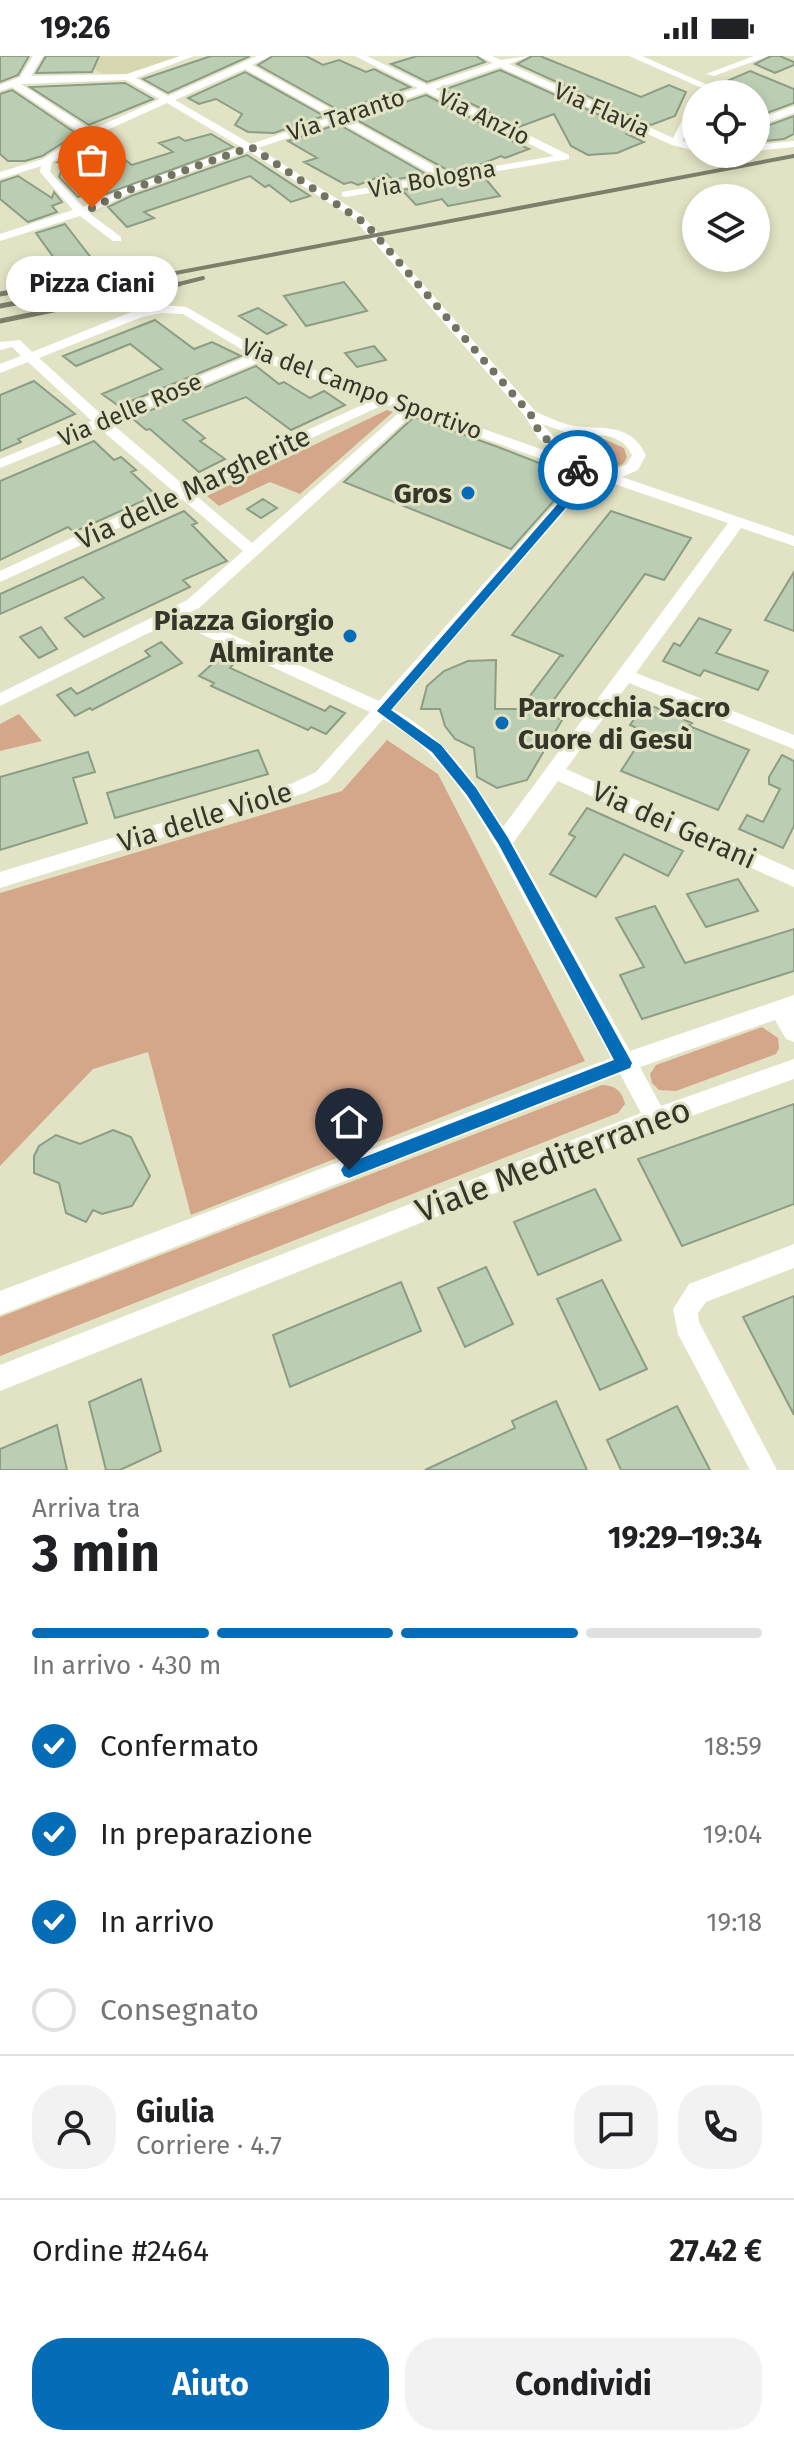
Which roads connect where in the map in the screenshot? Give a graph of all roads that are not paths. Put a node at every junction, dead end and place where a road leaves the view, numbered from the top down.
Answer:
1 (38, 56) edge
2 (189, 56) edge
3 (265, 56) edge
4 (360, 56) edge
5 (484, 56) edge
6 (524, 56) edge
7 (634, 56) edge
8 (719, 56) edge
9 (763, 56) edge
10 (500, 64) junction
11 (245, 65) junction
12 (711, 74) junction
13 (128, 77) junction
14 (683, 80) edge
15 (708, 80) edge
16 (20, 81) junction
17 (0, 88) edge
18 (426, 89) junction
19 (169, 99) junction
20 (794, 109) edge
21 (338, 118) junction
22 (770, 118) edge
23 (682, 131) edge
24 (90, 134) junction
25 (676, 143) junction
26 (794, 144) edge
27 (682, 145) edge
28 (251, 147) junction
29 (770, 147) edge
30 (565, 157) joint
31 (47, 161) junction
32 (2, 173) edge
33 (444, 176) junction
34 (346, 194) dead end
35 (80, 212) junction
36 (0, 238) edge
37 (117, 239) dead end
38 (0, 346) edge
39 (261, 356) junction
40 (31, 357) junction
41 (0, 369) edge
42 (385, 399) junction
43 (411, 409) junction
44 (533, 421) junction
45 (101, 422) junction
46 (592, 430) junction
47 (516, 446) junction
48 (562, 449) junction
49 (638, 461) junction
50 (0, 464) edge
51 (569, 464) junction
52 (598, 475) junction
53 (185, 493) junction
54 (659, 494) junction
55 (738, 521) junction
56 (794, 541) edge
57 (251, 550) junction
58 (0, 577) edge
59 (174, 615) junction
60 (625, 675) junction
61 (0, 700) edge
62 (383, 711) junction
63 (794, 742) edge
64 (555, 772) junction
65 (503, 842) junction
66 (794, 879) edge
67 (0, 880) edge
68 (787, 1006) edge
69 (794, 1032) edge
70 (624, 1063) junction
71 (794, 1069) edge
72 (656, 1118) junction
73 (794, 1256) edge
74 (0, 1303) edge
75 (0, 1378) edge
76 (764, 1470) edge

1 - 16 street
2 - 13 street
3 - 11 street
4 - 18 street, Via Anzio
5 - 10 street, Via Flavia
6 - 10 street, Via Taranto
7 - 14 street
8 - 12 street
9 - 12 street
10 - 18 street, Via Taranto
10 - 25 street, Via Flavia
11 - 19 street
11 - 21 street
12 - 15 street
13 - 16 street
13 - 19 street
16 - 17 street
16 - 24 street
18 - 21 street, Via Taranto
18 - 30 street, Via Anzio
19 - 24 street
19 - 28 street
20 - 22 street
21 - 28 street, Via Taranto
21 - 33 street
23 - 25 street
24 - 31 street
25 - 27 street, Via Flavia
26 - 29 street
28 - 35 street, Via Taranto
28 - 44 street
30 - 33 street, Via Bologna
31 - 32 street
31 - 35 street
33 - 34 street, Via Bologna
35 - 36 street, Via Taranto
35 - 37 street
38 - 40 street
39 - 40 street, Via del Campo Sportivo
39 - 42 street, Via del Campo Sportivo
39 - 45 street, Via delle Rose
40 - 41 street, Via del Campo Sportivo
40 - 45 street
42 - 43 street, Via del Campo Sportivo
42 - 53 street, Via delle Margherite
43 - 47 street, Via del Campo Sportivo
43 - 57 street
44 - 46 street
44 - 47 street
44 - 48 street
45 - 50 street, Via delle Rose
45 - 53 street
46 - 48 street
46 - 49 street
47 - 48 street, Via del Campo Sportivo
47 - 51 street, Via del Campo Sportivo
48 - 51 street
49 - 52 street
49 - 54 street
51 - 52 street
52 - 54 street
52 - 62 street, Via delle Viole
53 - 57 street
53 - 58 street, Via delle Margherite
54 - 55 street
55 - 56 street
55 - 60 street
57 - 59 street
59 - 61 street
59 - 62 street
60 - 63 street
60 - 64 street
62 - 65 street
62 - 67 street, Via delle Viole
64 - 65 street
64 - 66 street, Via dei Gerani
65 - 70 street
68 - 69 street
68 - 70 street
70 - 72 street
70 - 74 street
71 - 72 street, Viale Mediterraneo
72 - 75 street, Viale Mediterraneo
73 - 76 street

